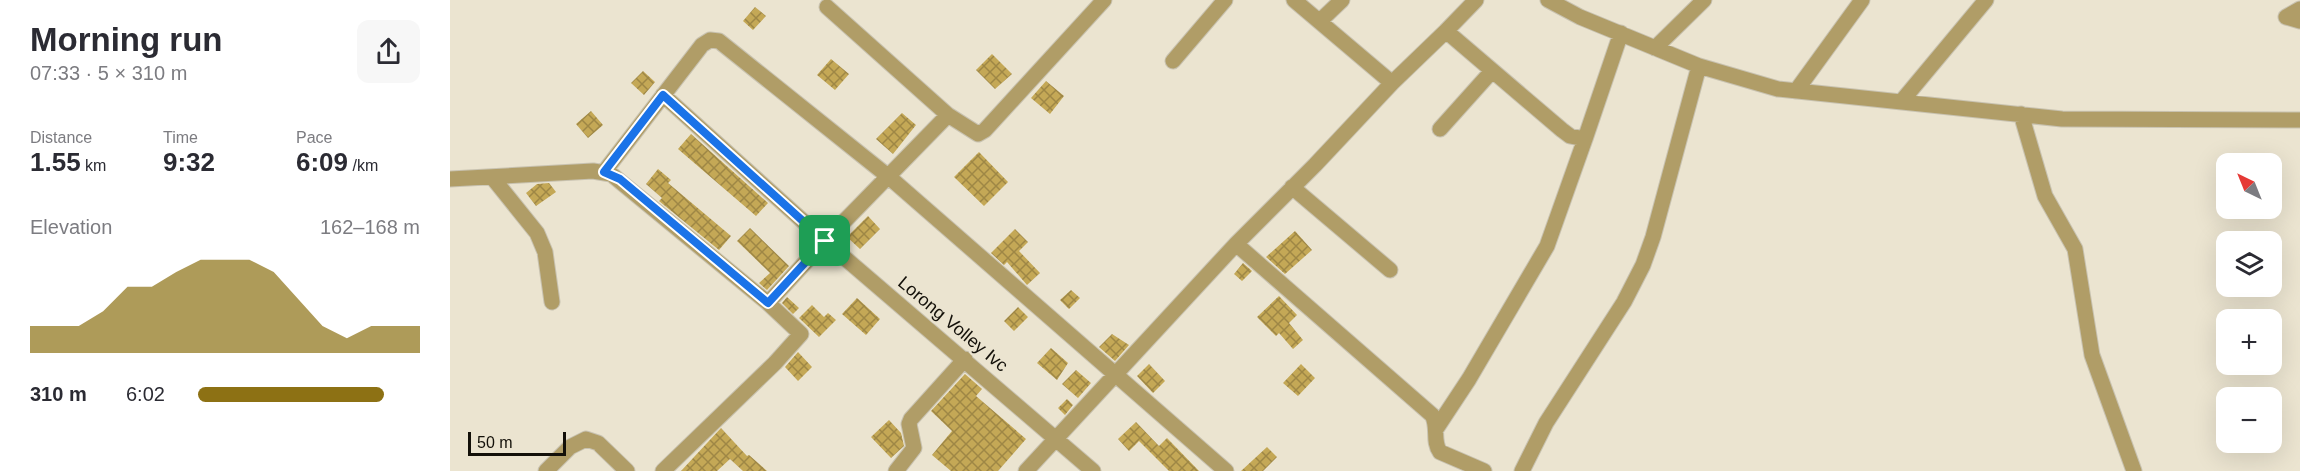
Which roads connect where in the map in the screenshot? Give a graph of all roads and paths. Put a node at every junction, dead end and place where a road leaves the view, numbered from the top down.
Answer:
1 (1104, 0) edge
2 (1225, 0) edge
3 (1294, 0) edge
4 (1342, 0) edge
5 (1476, 0) edge
6 (1548, 0) edge
7 (1704, 0) edge
8 (1862, 0) edge
9 (1986, 0) edge
10 (827, 7) dead end
11 (2300, 9) edge
12 (1320, 21) junction
13 (2300, 21) edge
14 (1446, 31) junction
15 (1621, 33) junction
16 (1655, 48) junction
17 (1173, 61) dead end
18 (1699, 66) junction
19 (1492, 71) junction
20 (1392, 83) junction
21 (1796, 91) junction
22 (663, 95) junction
23 (1901, 102) junction
24 (2021, 114) junction
25 (948, 115) junction
26 (2300, 120) edge
27 (1440, 129) dead end
28 (1585, 139) junction
29 (604, 172) junction
30 (492, 177) junction
31 (889, 177) junction
32 (450, 178) edge
33 (1292, 188) junction
34 (825, 241) junction
35 (1236, 244) junction
36 (1390, 270) dead end
37 (552, 303) dead end
38 (768, 303) junction
39 (965, 359) junction
40 (1116, 374) junction
41 (1436, 429) junction
42 (1056, 438) junction
43 (546, 471) edge
44 (627, 471) edge
45 (663, 471) edge
46 (896, 471) edge
47 (1026, 471) edge
48 (1094, 471) edge
49 (1226, 471) edge
50 (1484, 471) edge
51 (1522, 471) edge
52 (2134, 471) edge

1 - 25 street
2 - 17 street
3 - 12 street
4 - 12 street
5 - 14 street
6 - 15 street
7 - 16 street
8 - 21 street
9 - 23 street
10 - 25 street
11 - 13 street
12 - 20 street
14 - 19 street
14 - 20 street
15 - 16 street
15 - 28 street
16 - 18 street
18 - 21 street
18 - 51 street
19 - 27 street
19 - 28 street
20 - 33 street
21 - 23 street
22 - 29 street
22 - 31 street
22 - 34 street, Lorong Volley Ivc
23 - 24 street
24 - 26 street
24 - 52 street
25 - 31 street
28 - 41 street
29 - 30 street
29 - 38 street
30 - 32 street
30 - 37 street
31 - 34 street
31 - 40 street
33 - 35 street
33 - 36 street
34 - 38 street
34 - 39 street, Lorong Volley Ivc
35 - 40 street
35 - 41 street
38 - 45 street
39 - 42 street, Lorong Volley Ivc
39 - 46 street
40 - 42 street
40 - 49 street
41 - 50 street
42 - 47 street
42 - 48 street, Lorong Volley Ivc
43 - 44 street

